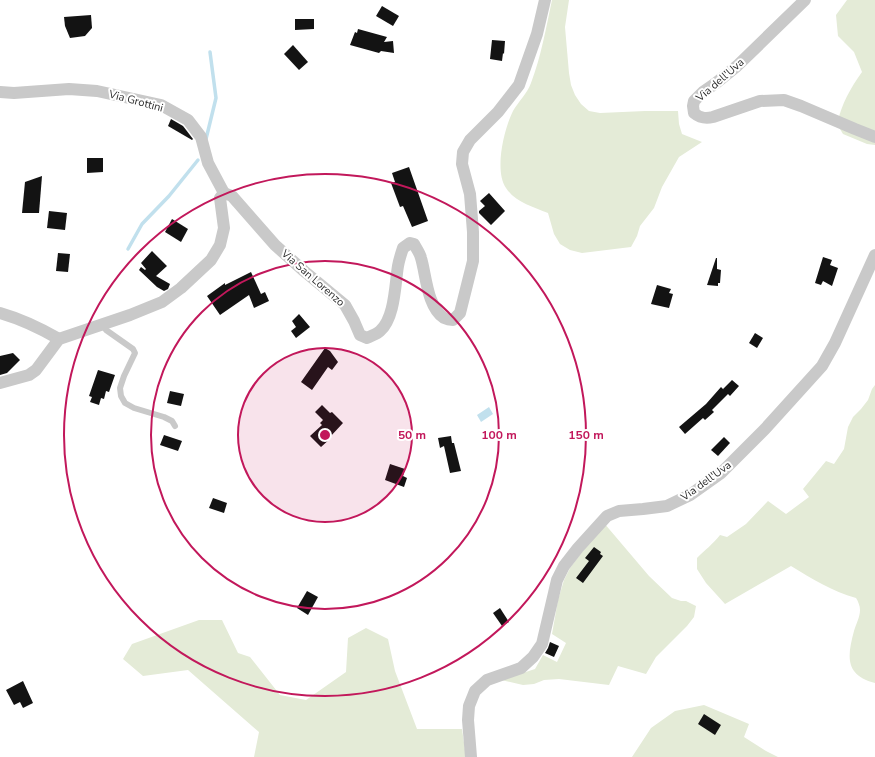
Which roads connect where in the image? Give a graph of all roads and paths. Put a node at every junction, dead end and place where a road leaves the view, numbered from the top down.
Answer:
1 (545, 0) edge
2 (805, 0) edge
3 (0, 92) edge
4 (875, 136) edge
5 (224, 193) junction
6 (875, 255) edge
7 (0, 313) edge
8 (102, 325) junction
9 (59, 339) junction
10 (0, 383) edge
11 (175, 426) dead end
12 (470, 757) edge

1 - 5 street, Via San Lorenzo
2 - 4 street, Via dell'Uva
3 - 5 street, Via Grottini
5 - 8 street
6 - 12 street, Via dell'Uva
7 - 9 street
8 - 9 street
8 - 11 lane
9 - 10 street

